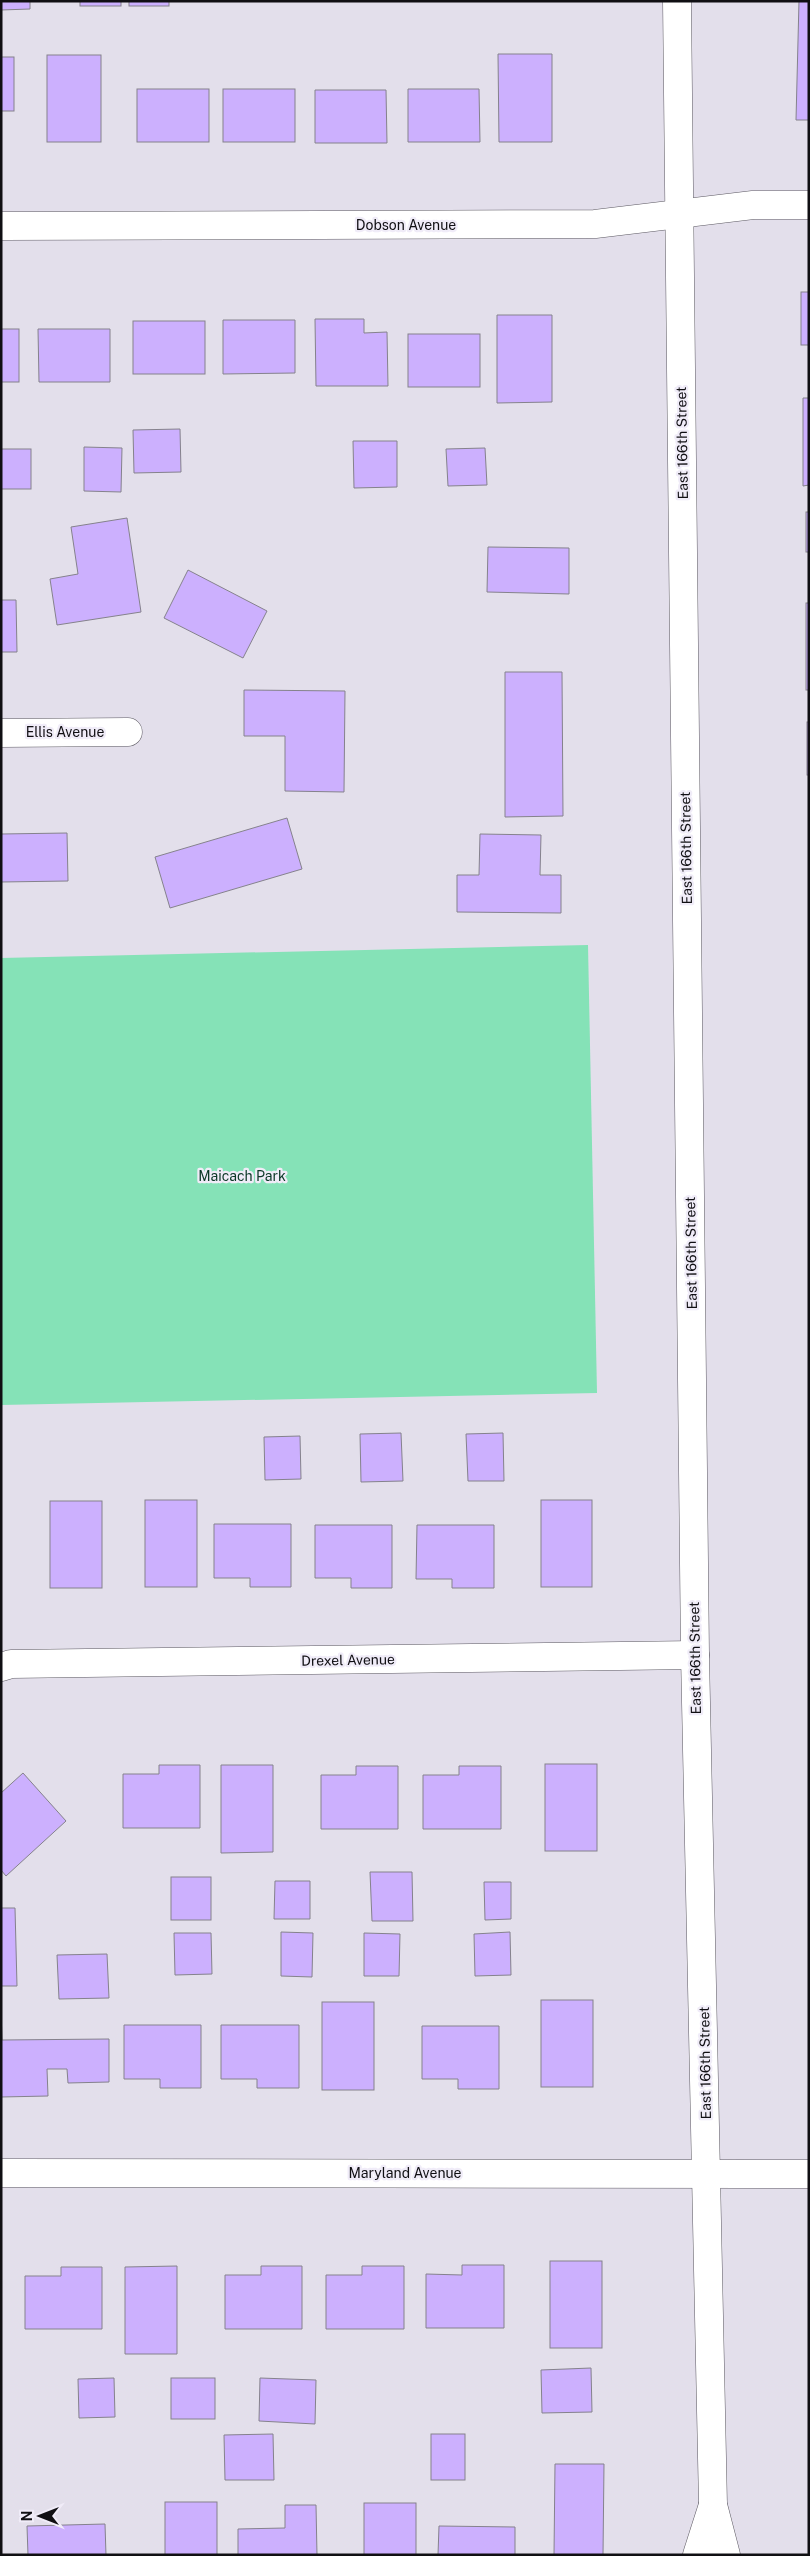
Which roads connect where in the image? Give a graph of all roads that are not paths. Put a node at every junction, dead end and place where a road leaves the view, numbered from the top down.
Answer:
1 (677, 1) edge
2 (809, 205) edge
3 (679, 214) junction
4 (1, 226) edge
5 (128, 732) dead end
6 (1, 733) edge
7 (695, 1655) junction
8 (1, 1667) edge
9 (1, 2173) edge
10 (707, 2174) junction
11 (809, 2174) edge
12 (713, 2505) junction
13 (697, 2555) edge
14 (726, 2555) edge

1 - 3 street, East 166th Street
2 - 3 street, Dobson Avenue
3 - 4 street, Dobson Avenue
3 - 7 street, East 166th Street
5 - 6 street, Ellis Avenue
7 - 8 street, Drexel Avenue
7 - 10 street, East 166th Street
9 - 10 street, Maryland Avenue
10 - 11 street, Maryland Avenue
10 - 12 street, East 166th Street
12 - 13 street, East 166th Street
12 - 14 street, East 166th Street

